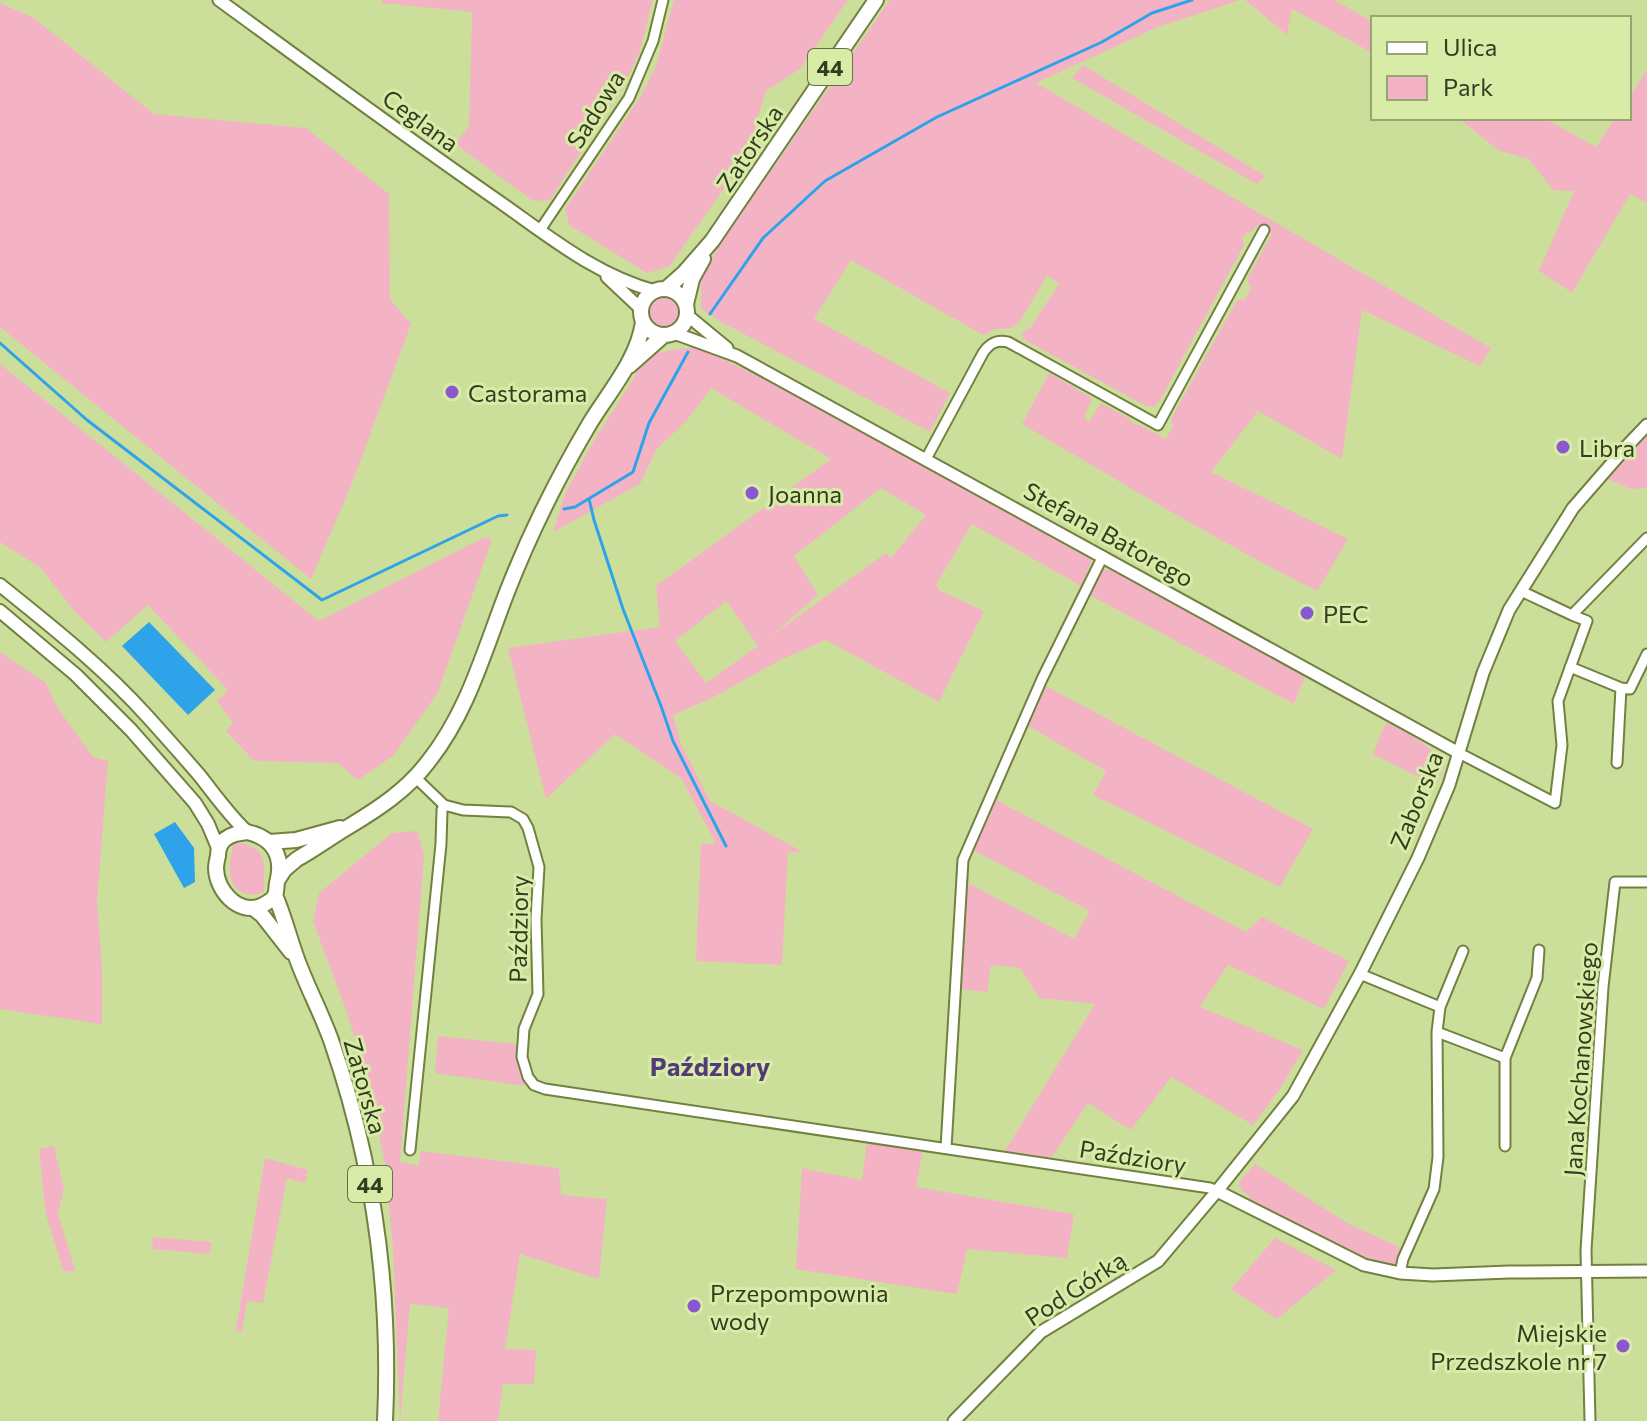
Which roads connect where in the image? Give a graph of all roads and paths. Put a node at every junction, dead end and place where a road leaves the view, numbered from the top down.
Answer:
1 (219, 0) edge
2 (663, 0) edge
3 (876, 0) edge
4 (540, 230) junction
5 (1264, 230) dead end
6 (1246, 236) dead end
7 (712, 241) junction
8 (1257, 242) junction
9 (601, 271) junction
10 (1233, 287) junction
11 (660, 290) junction
12 (1243, 292) dead end
13 (686, 310) junction
14 (642, 316) junction
15 (669, 334) junction
16 (737, 356) junction
17 (623, 372) junction
18 (1158, 425) junction
19 (1647, 425) edge
20 (1167, 430) dead end
21 (926, 459) junction
22 (1647, 538) edge
23 (1103, 556) junction
24 (0, 585) edge
25 (1521, 591) junction
26 (0, 611) edge
27 (1572, 615) junction
28 (1647, 654) edge
29 (1570, 667) junction
30 (1621, 688) junction
31 (1459, 753) junction
32 (1617, 763) dead end
33 (415, 777) junction
34 (444, 805) junction
35 (348, 827) junction
36 (247, 832) junction
37 (269, 842) junction
38 (218, 848) junction
39 (279, 878) junction
40 (1647, 882) edge
41 (275, 895) junction
42 (253, 908) junction
43 (1539, 950) dead end
44 (1463, 951) dead end
45 (297, 959) junction
46 (1360, 974) junction
47 (1440, 1007) junction
48 (1437, 1032) junction
49 (1505, 1058) junction
50 (1505, 1146) dead end
51 (946, 1148) junction
52 (410, 1150) dead end
53 (1217, 1191) junction
54 (1647, 1271) edge
55 (1587, 1272) junction
56 (1400, 1273) junction
57 (385, 1421) edge
58 (954, 1421) edge
59 (1590, 1421) edge

1 - 4 street, Ceglana
2 - 4 street, Sadowa
3 - 7 main road, Zatorska / 44
4 - 9 street, Ceglana
5 - 8 street
6 - 8 street
7 - 11 main road, Zatorska / 44
7 - 13 main road, Zatorska / 44
8 - 10 street
9 - 11 street, Ceglana
9 - 14 street, Ceglana
10 - 12 street
10 - 18 street
11 - 13 main road
11 - 14 main road, 44
13 - 15 main road, 44
13 - 16 street, Stefana Batorego
14 - 15 main road
14 - 17 main road, 44
15 - 16 street, Stefana Batorego
15 - 17 main road, 44
16 - 21 street, Stefana Batorego
17 - 33 main road, 44
18 - 20 street
18 - 21 street
19 - 25 street, Zaborska
21 - 23 street, Stefana Batorego
22 - 27 street
23 - 31 street, Stefana Batorego
23 - 51 street
24 - 36 main road
25 - 27 street
25 - 31 street, Zaborska
26 - 38 main road, 44
27 - 29 street
28 - 30 street
29 - 30 street
29 - 31 street
30 - 32 street
31 - 46 street, Zaborska
33 - 34 street
33 - 35 main road, 44
34 - 51 street, Paździory
34 - 52 street, Zatorska
35 - 37 main road, 44
35 - 39 main road, 44
36 - 37 main road
36 - 38 main road
37 - 39 main road
38 - 42 main road, 44
39 - 41 main road
40 - 55 street, Jana Kochanowskiego
41 - 42 main road
41 - 45 main road, Zatorska / 44
42 - 45 main road, Zatorska / 44
43 - 49 street
44 - 47 street
45 - 57 main road, Zatorska / 44
46 - 47 street
46 - 53 street, Zaborska
47 - 48 street
48 - 49 street
48 - 56 street
49 - 50 street
51 - 53 street, Paździory
53 - 56 street
53 - 58 street, Pod Górką
54 - 55 street
55 - 56 street
55 - 59 street

